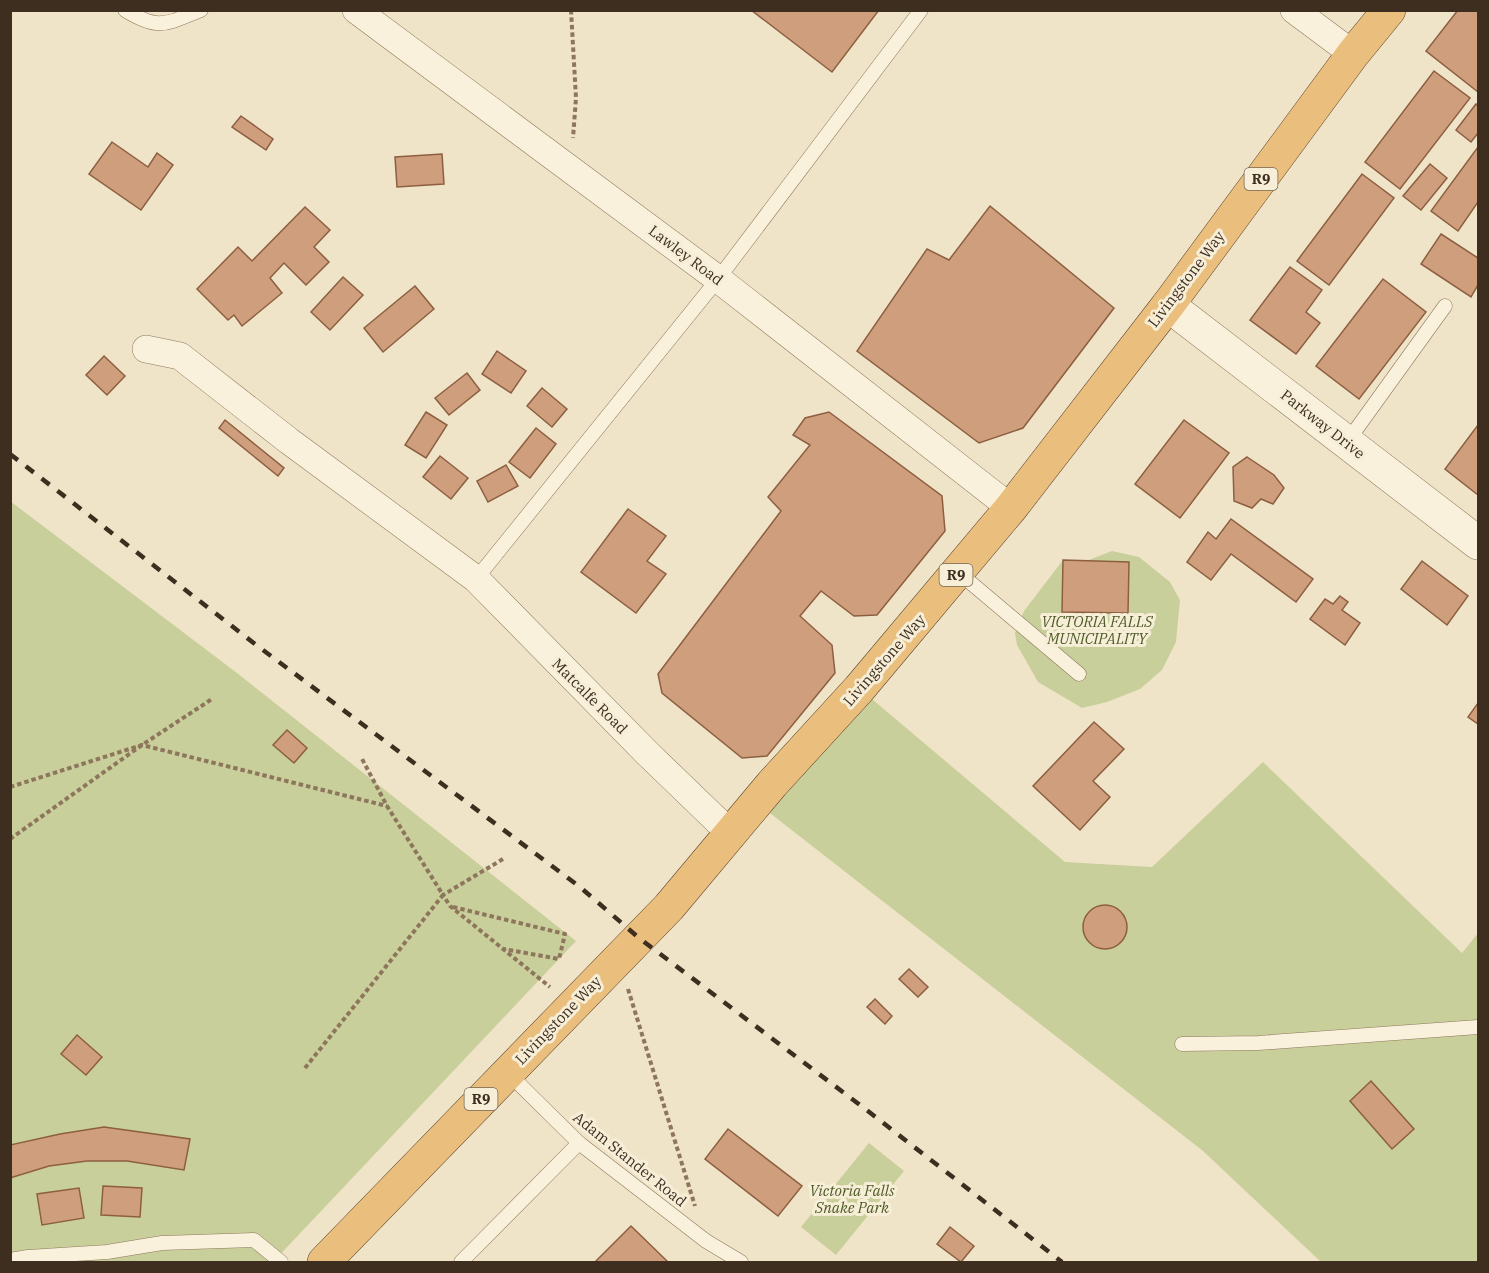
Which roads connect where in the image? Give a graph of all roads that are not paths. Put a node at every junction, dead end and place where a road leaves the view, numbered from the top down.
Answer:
1 (125, 10) edge
2 (201, 10) edge
3 (356, 10) edge
4 (921, 10) edge
5 (1294, 10) edge
6 (1389, 10) edge
7 (1353, 54) junction
8 (717, 279) junction
9 (1168, 304) junction
10 (1445, 306) dead end
11 (146, 349) dead end
12 (1347, 442) junction
13 (1011, 508) junction
14 (1479, 543) edge
15 (958, 572) junction
16 (476, 579) junction
17 (1079, 674) dead end
18 (731, 834) junction
19 (1479, 1027) edge
20 (1182, 1044) dead end
21 (507, 1072) junction
22 (579, 1143) junction
23 (10, 1260) edge
24 (281, 1263) edge
25 (324, 1263) edge
26 (461, 1263) edge
27 (741, 1263) edge

1 - 2 lane
3 - 8 street, Lawley Road
4 - 8 lane
5 - 7 street
6 - 7 highway, Livingstone Way / R9
7 - 9 highway, Livingstone Way / R9
8 - 13 street, Lawley Road
8 - 16 lane
9 - 12 street, Parkway Drive
9 - 13 highway, Livingstone Way / R9
10 - 12 lane
11 - 16 street, Matcalfe Road
12 - 14 street, Parkway Drive
13 - 15 highway, Livingstone Way / R9
15 - 17 lane
15 - 18 highway, Livingstone Way / R9
16 - 18 street, Matcalfe Road
18 - 21 highway, Livingstone Way / R9
19 - 20 lane
21 - 22 lane, Adam Stander Road
21 - 25 highway, Livingstone Way / R9
22 - 26 lane
22 - 27 lane, Adam Stander Road
23 - 24 lane

